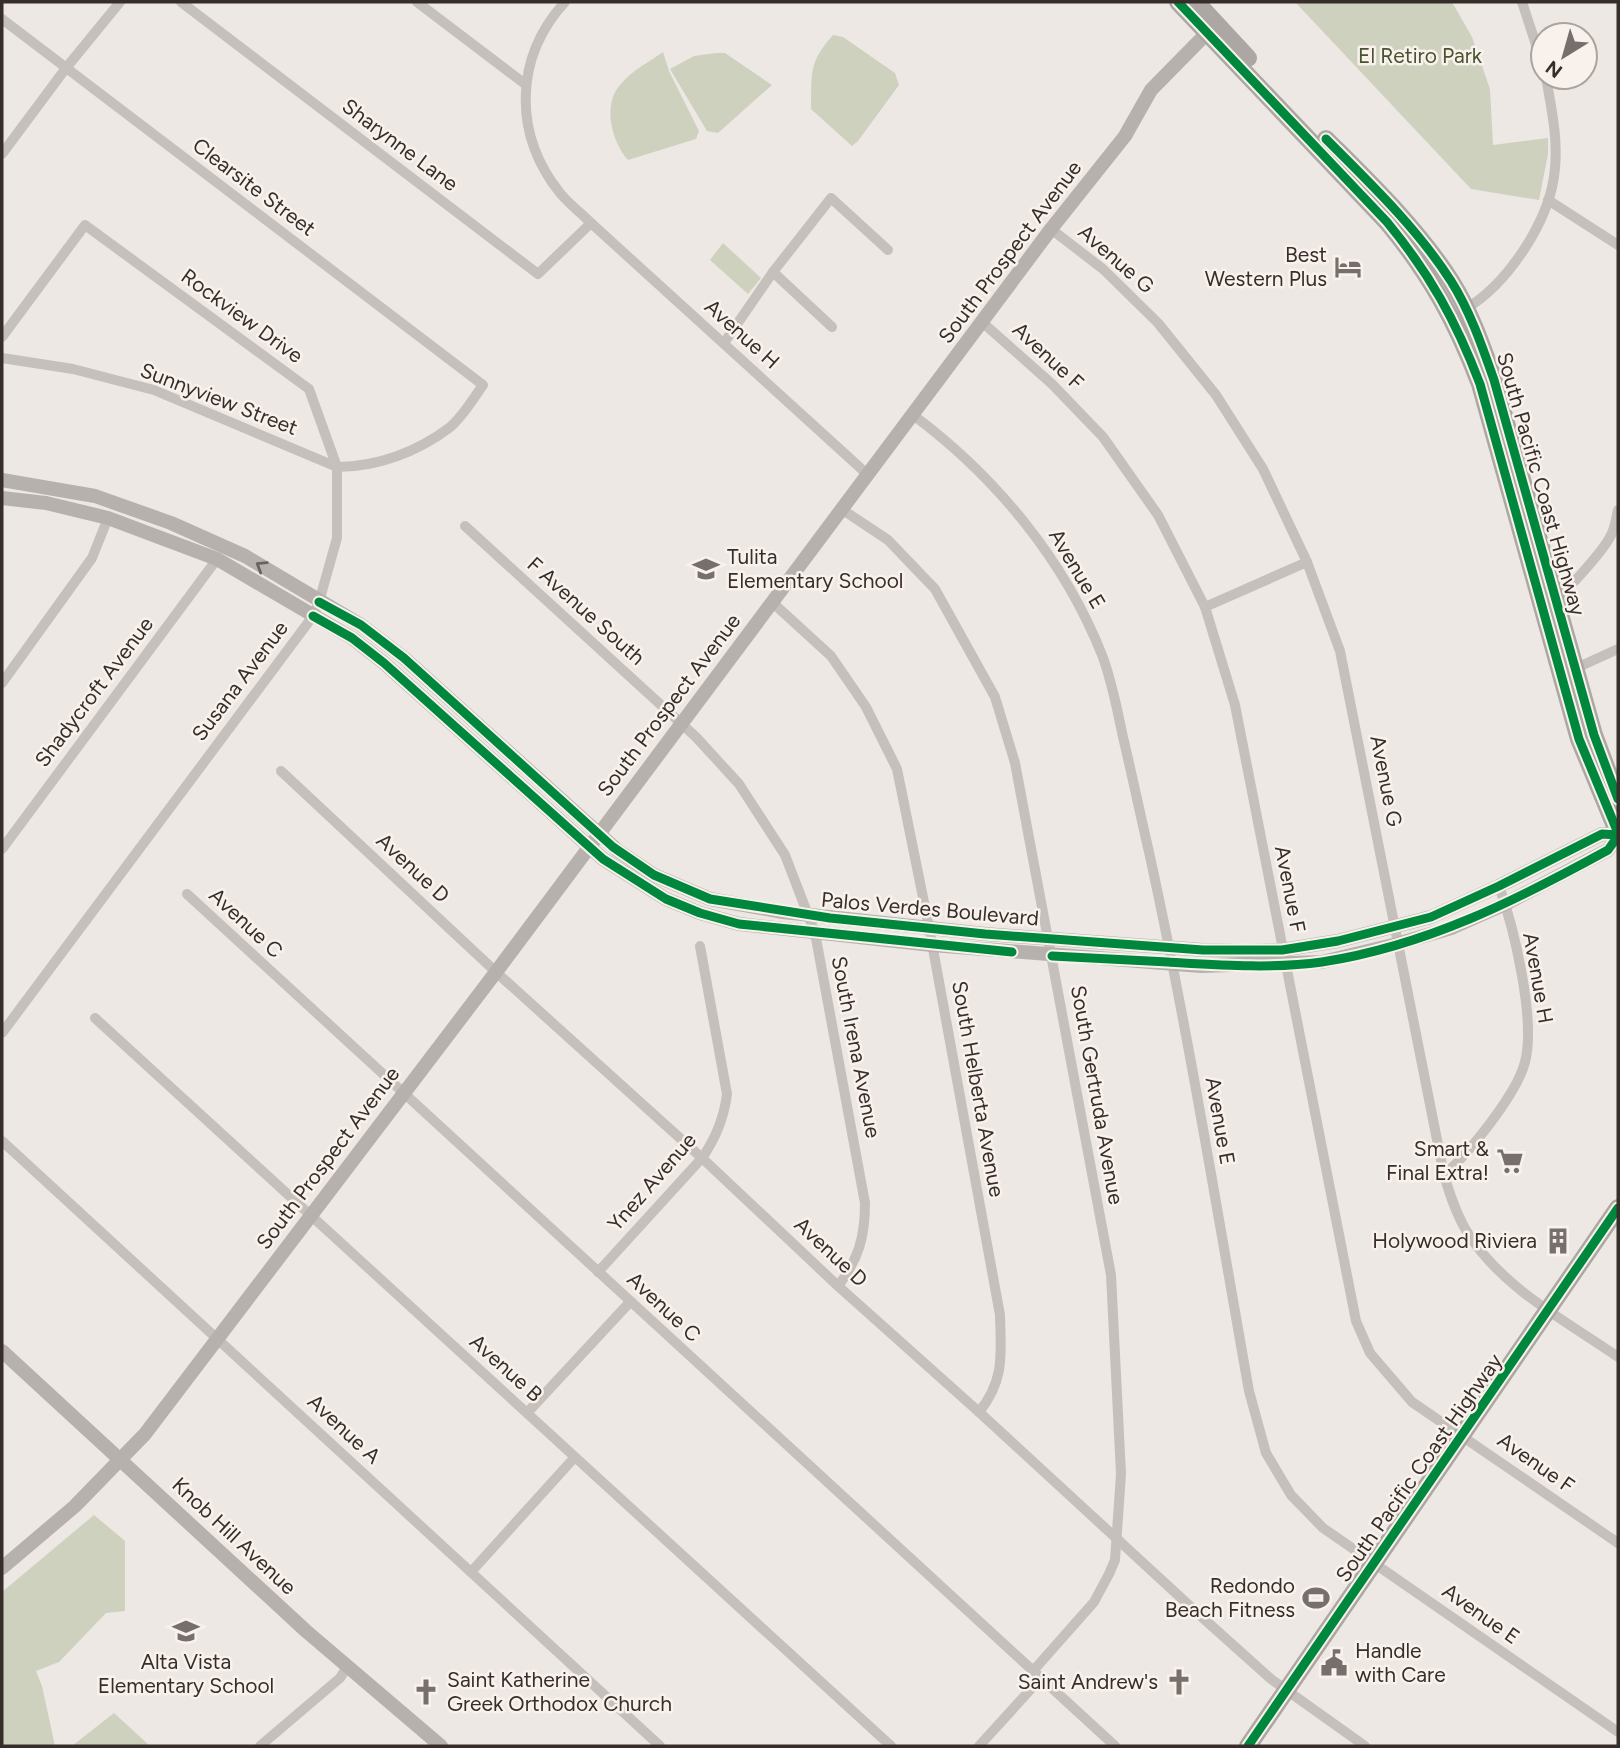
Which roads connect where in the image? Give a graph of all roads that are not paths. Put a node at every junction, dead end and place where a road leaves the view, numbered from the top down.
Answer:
1 (120, 2) edge
2 (181, 2) edge
3 (417, 2) edge
4 (565, 2) edge
5 (1178, 2) edge
6 (1522, 2) edge
7 (1202, 5) edge
8 (2, 19) edge
9 (1529, 23) edge
10 (1207, 33) junction
11 (66, 68) junction
12 (525, 84) junction
13 (1548, 91) edge
14 (1320, 149) junction
15 (2, 154) edge
16 (1548, 200) junction
17 (1387, 201) junction
18 (591, 223) junction
19 (1051, 229) junction
20 (1618, 245) edge
21 (888, 250) dead end
22 (773, 272) junction
23 (1459, 314) junction
24 (982, 322) junction
25 (832, 327) dead end
26 (2, 337) edge
27 (724, 342) junction
28 (2, 358) edge
29 (913, 415) junction
30 (337, 467) junction
31 (867, 474) junction
32 (2, 480) edge
33 (49, 488) junction
34 (2, 498) edge
35 (46, 503) junction
36 (844, 510) junction
37 (1618, 510) edge
38 (108, 518) junction
39 (166, 521) junction
40 (465, 526) dead end
41 (1614, 534) edge
42 (160, 538) junction
43 (217, 559) junction
44 (1307, 562) junction
45 (1549, 601) junction
46 (773, 603) junction
47 (1205, 607) junction
48 (316, 609) junction
49 (1618, 649) edge
50 (1568, 671) junction
51 (2, 683) edge
52 (681, 724) junction
53 (281, 772) dead end
54 (1618, 796) edge
55 (598, 835) junction
56 (1618, 835) edge
57 (589, 847) junction
58 (2, 849) edge
59 (1499, 887) junction
60 (187, 894) dead end
61 (1505, 904) junction
62 (808, 915) junction
63 (929, 927) junction
64 (1395, 927) junction
65 (814, 933) junction
66 (1048, 937) junction
67 (1397, 944) junction
68 (932, 945) junction
69 (700, 946) dead end
70 (1170, 946) junction
71 (1052, 956) junction
72 (1283, 957) junction
73 (1172, 962) junction
74 (496, 972) junction
75 (95, 1018) dead end
76 (2, 1033) edge
77 (403, 1093) junction
78 (2, 1141) edge
79 (702, 1158) junction
80 (1444, 1175) junction
81 (1618, 1208) edge
82 (311, 1216) junction
83 (598, 1272) junction
84 (838, 1286) junction
85 (630, 1302) junction
86 (1549, 1309) junction
87 (217, 1338) junction
88 (2, 1351) edge
89 (1618, 1357) edge
90 (979, 1412) junction
91 (527, 1413) junction
92 (1463, 1436) junction
93 (574, 1458) junction
94 (121, 1460) junction
95 (1118, 1540) junction
96 (1618, 1543) edge
97 (1374, 1564) junction
98 (2, 1568) edge
99 (471, 1572) junction
100 (347, 1667) junction
101 (1037, 1675) junction
102 (1286, 1691) junction
103 (1618, 1732) edge
104 (260, 1746) edge
105 (442, 1746) edge
106 (660, 1746) edge
107 (891, 1746) edge
108 (979, 1746) edge
109 (1115, 1746) edge
110 (1248, 1746) edge
111 (1365, 1746) edge

1 - 11 street
2 - 18 street, Sharynne Lane
3 - 12 street
4 - 12 street, Avenue H
5 - 10 highway, South Pacific Coast Highway
6 - 9 street
7 - 10 main road
7 - 17 highway, South Pacific Coast Highway
8 - 11 street, Clearsite Street
10 - 14 highway, South Pacific Coast Highway
10 - 19 main road, South Prospect Avenue
11 - 15 street
11 - 30 street, Clearsite Street
12 - 18 street, Avenue H
13 - 16 street
14 - 17 highway
14 - 23 highway, South Pacific Coast Highway
16 - 20 street
16 - 23 street
17 - 23 highway, South Pacific Coast Highway
18 - 27 street, Avenue H
19 - 24 main road, South Prospect Avenue
19 - 44 street, Avenue G
21 - 22 street
22 - 25 street
22 - 27 street
23 - 45 highway, South Pacific Coast Highway
24 - 29 main road, South Prospect Avenue
24 - 47 street, Avenue F
26 - 30 street, Rockview Drive
27 - 31 street, Avenue H
28 - 30 street, Sunnyview Street
29 - 31 main road, South Prospect Avenue
29 - 70 street, Avenue E
30 - 48 street, Susana Avenue
31 - 36 main road, South Prospect Avenue
32 - 33 main road, Palos Verdes Boulevard
33 - 35 main road
33 - 39 main road, Palos Verdes Boulevard
34 - 35 main road, Palos Verdes Boulevard
35 - 38 main road, Palos Verdes Boulevard
36 - 46 main road, South Prospect Avenue
36 - 66 street, South Gertruda Avenue
37 - 41 street
38 - 42 main road, Palos Verdes Boulevard
38 - 51 street
39 - 42 main road
48 -> 39 main road, Palos Verdes Boulevard
40 - 52 street, F Avenue South
41 - 45 street
42 - 43 main road, Palos Verdes Boulevard
43 - 48 main road, Palos Verdes Boulevard
43 - 58 street, Shadycroft Avenue
44 - 47 street
44 - 64 street, Avenue G
45 - 50 highway, South Pacific Coast Highway
46 - 52 main road, South Prospect Avenue
46 - 63 street, South Helberta Avenue
47 - 72 street, Avenue F
48 - 55 main road, Palos Verdes Boulevard
48 - 57 main road, Palos Verdes Boulevard
48 - 76 street, Susana Avenue
49 - 50 street
50 - 54 highway, South Pacific Coast Highway
50 - 56 highway, South Pacific Coast Highway
52 - 55 main road, South Prospect Avenue
52 - 62 street, South Irena Avenue
53 - 74 street, Avenue D
55 - 57 main road, South Prospect Avenue
55 - 62 main road, Palos Verdes Boulevard
56 - 59 main road, Palos Verdes Boulevard
56 - 61 main road, Palos Verdes Boulevard
57 - 65 main road, Palos Verdes Boulevard
57 - 74 main road, South Prospect Avenue
59 - 61 street, Avenue H
59 - 64 main road, Palos Verdes Boulevard
60 - 77 street, Avenue C
61 - 67 main road, Palos Verdes Boulevard
61 - 80 street, Avenue H
62 - 63 main road, Palos Verdes Boulevard
62 - 65 street, South Irena Avenue
63 - 66 main road, Palos Verdes Boulevard
63 - 68 street, South Helberta Avenue
64 - 67 street, Avenue G
64 - 72 main road, Palos Verdes Boulevard
65 - 68 main road, Palos Verdes Boulevard
65 - 84 street, South Irena Avenue
66 - 70 main road, Palos Verdes Boulevard
66 - 71 street, South Gertruda Avenue
67 - 72 main road, Palos Verdes Boulevard
67 - 80 street, Avenue G
68 - 71 main road, Palos Verdes Boulevard
68 - 90 street, South Helberta Avenue
69 - 79 street, Ynez Avenue
70 - 72 main road, Palos Verdes Boulevard
70 - 73 street, Avenue E
71 - 73 main road, Palos Verdes Boulevard
71 - 95 street, South Gertruda Avenue
72 - 73 main road, Palos Verdes Boulevard
72 - 92 street, Avenue F
73 - 97 street, Avenue E
74 - 77 main road, South Prospect Avenue
74 - 79 street, Avenue D
75 - 82 street, Avenue B
77 - 82 main road, South Prospect Avenue
77 - 83 street, Avenue C
78 - 87 street, Avenue A
79 - 83 street, Ynez Avenue
79 - 84 street, Avenue D
80 - 86 street, Avenue G
81 - 86 highway, South Pacific Coast Highway
82 - 87 main road, South Prospect Avenue
82 - 91 street, Avenue B
83 - 85 street, Avenue C
84 - 90 street, Avenue D
85 - 91 street
85 - 101 street, Avenue C
86 - 89 street, Avenue G
86 - 92 highway, South Pacific Coast Highway
87 - 94 main road, South Prospect Avenue
87 - 99 street, Avenue A
88 - 94 main road, Knob Hill Avenue
90 - 95 street, Avenue D
91 - 93 street, Avenue B
92 - 96 street, Avenue F
92 - 97 highway, South Pacific Coast Highway
93 - 99 street
93 - 107 street, Avenue B
94 - 98 main road, South Prospect Avenue
94 - 100 main road, Knob Hill Avenue
95 - 101 street, South Gertruda Avenue
95 - 102 street, Avenue D
97 - 102 highway, South Pacific Coast Highway
97 - 103 street, Avenue E
99 - 106 street, Avenue A
100 - 104 street
100 - 105 main road, Knob Hill Avenue
101 - 108 street, South Gertruda Avenue
101 - 109 street, Avenue C
102 - 110 highway, South Pacific Coast Highway
102 - 111 street, Avenue D

